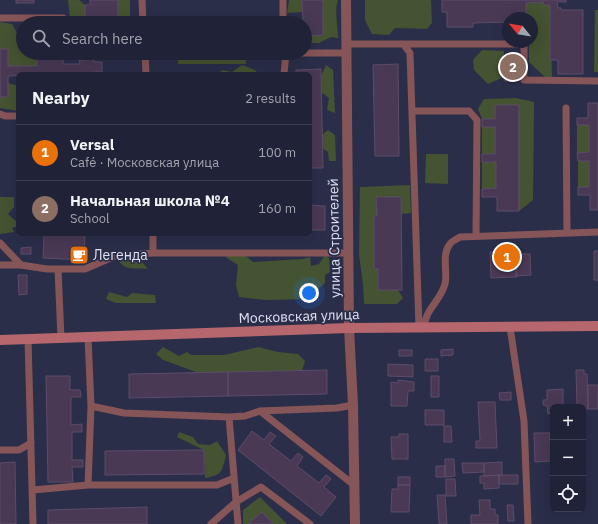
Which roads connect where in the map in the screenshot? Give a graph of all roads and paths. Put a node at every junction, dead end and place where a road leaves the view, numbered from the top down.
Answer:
1 (142, 0) edge
2 (282, 0) edge
3 (346, 0) edge
4 (143, 16) edge
5 (283, 16) edge
6 (0, 18) edge
7 (16, 18) edge
8 (404, 45) junction
9 (346, 48) junction
10 (312, 51) edge
11 (145, 60) edge
12 (285, 60) edge
13 (146, 72) edge
14 (284, 72) edge
15 (598, 81) edge
16 (566, 108) dead end
17 (413, 111) junction
18 (0, 114) edge
19 (16, 116) edge
20 (598, 232) edge
21 (567, 233) junction
22 (152, 236) edge
23 (476, 236) junction
24 (0, 243) edge
25 (153, 253) junction
26 (349, 253) junction
27 (21, 264) junction
28 (0, 265) edge
29 (58, 269) junction
30 (598, 326) edge
31 (510, 327) junction
32 (349, 328) junction
33 (422, 328) junction
34 (88, 337) junction
35 (61, 338) junction
36 (28, 339) junction
37 (0, 340) edge
38 (353, 405) junction
39 (91, 406) junction
40 (260, 411) junction
41 (229, 417) junction
42 (31, 443) junction
43 (0, 450) edge
44 (234, 478) junction
45 (88, 485) junction
46 (354, 485) junction
47 (33, 490) junction
48 (236, 502) junction
49 (33, 524) edge
50 (211, 524) edge
51 (238, 524) edge
52 (310, 524) edge
53 (355, 524) edge
54 (528, 524) edge

1 - 4 lane
2 - 5 lane
3 - 9 street, улица Строителей
6 - 7 lane
8 - 9 lane
8 - 15 lane
8 - 17 lane
9 - 10 lane
9 - 26 street, улица Строителей
11 - 13 lane
12 - 14 lane
16 - 21 lane
17 - 23 lane
17 - 33 lane
18 - 19 lane
20 - 21 lane
21 - 23 lane
22 - 25 lane
23 - 33 lane
24 - 27 lane
25 - 26 lane
25 - 29 lane
26 - 32 street, улица Строителей
27 - 28 lane
27 - 29 lane
29 - 35 lane
30 - 31 street, Московская улица
31 - 33 street, Московская улица
31 - 54 lane
32 - 33 street, Московская улица
32 - 34 street, Московская улица
32 - 38 street, улица Строителей
34 - 35 street, Московская улица
34 - 39 lane
35 - 36 street, Московская улица
36 - 37 street, Московская улица
36 - 42 lane
38 - 40 lane
38 - 46 street, улица Строителей
39 - 41 lane
39 - 45 lane
40 - 41 lane
40 - 46 lane
41 - 44 lane
42 - 43 lane
42 - 47 lane
44 - 45 lane
44 - 48 lane
45 - 47 lane
46 - 53 street, улица Строителей
47 - 49 lane
48 - 50 lane
48 - 51 lane
48 - 52 lane

